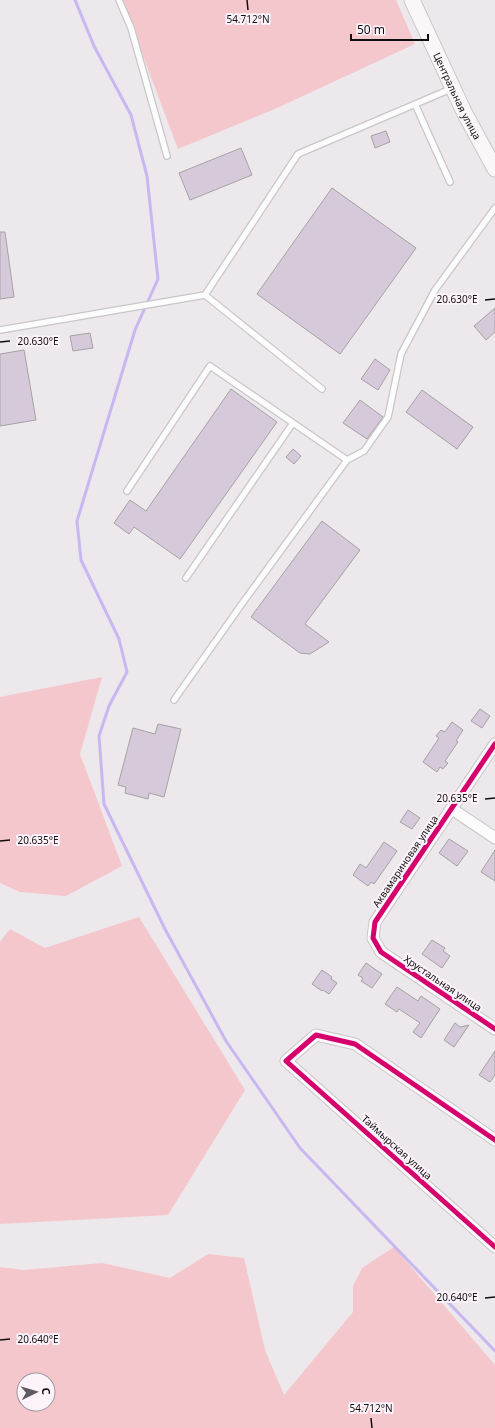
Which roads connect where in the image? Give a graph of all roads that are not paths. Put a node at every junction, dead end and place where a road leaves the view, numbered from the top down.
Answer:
1 (119, 0) edge
2 (412, 0) edge
3 (453, 88) junction
4 (414, 104) junction
5 (168, 156) dead end
6 (495, 169) edge
7 (450, 182) dead end
8 (495, 208) edge
9 (205, 295) junction
10 (0, 330) edge
11 (322, 389) dead end
12 (293, 423) junction
13 (347, 460) junction
14 (127, 491) dead end
15 (186, 578) dead end
16 (174, 700) dead end
17 (495, 744) edge
18 (452, 809) junction
19 (495, 838) edge
20 (381, 952) joint
21 (495, 1028) edge
22 (495, 1140) edge
23 (495, 1247) edge

1 - 5 lane
2 - 3 main road, Центральная улица
3 - 4 lane
3 - 6 main road, Центральная улица
4 - 7 lane
4 - 9 lane
8 - 13 lane
9 - 10 lane
9 - 11 lane
12 - 13 lane
12 - 14 lane
12 - 15 lane
13 - 16 lane
17 - 18 street, Аквамариновая улица
18 - 19 street
18 - 20 street, Аквамариновая улица
20 - 21 street, Хрустальная улица
22 - 23 street, Таймырская улица

